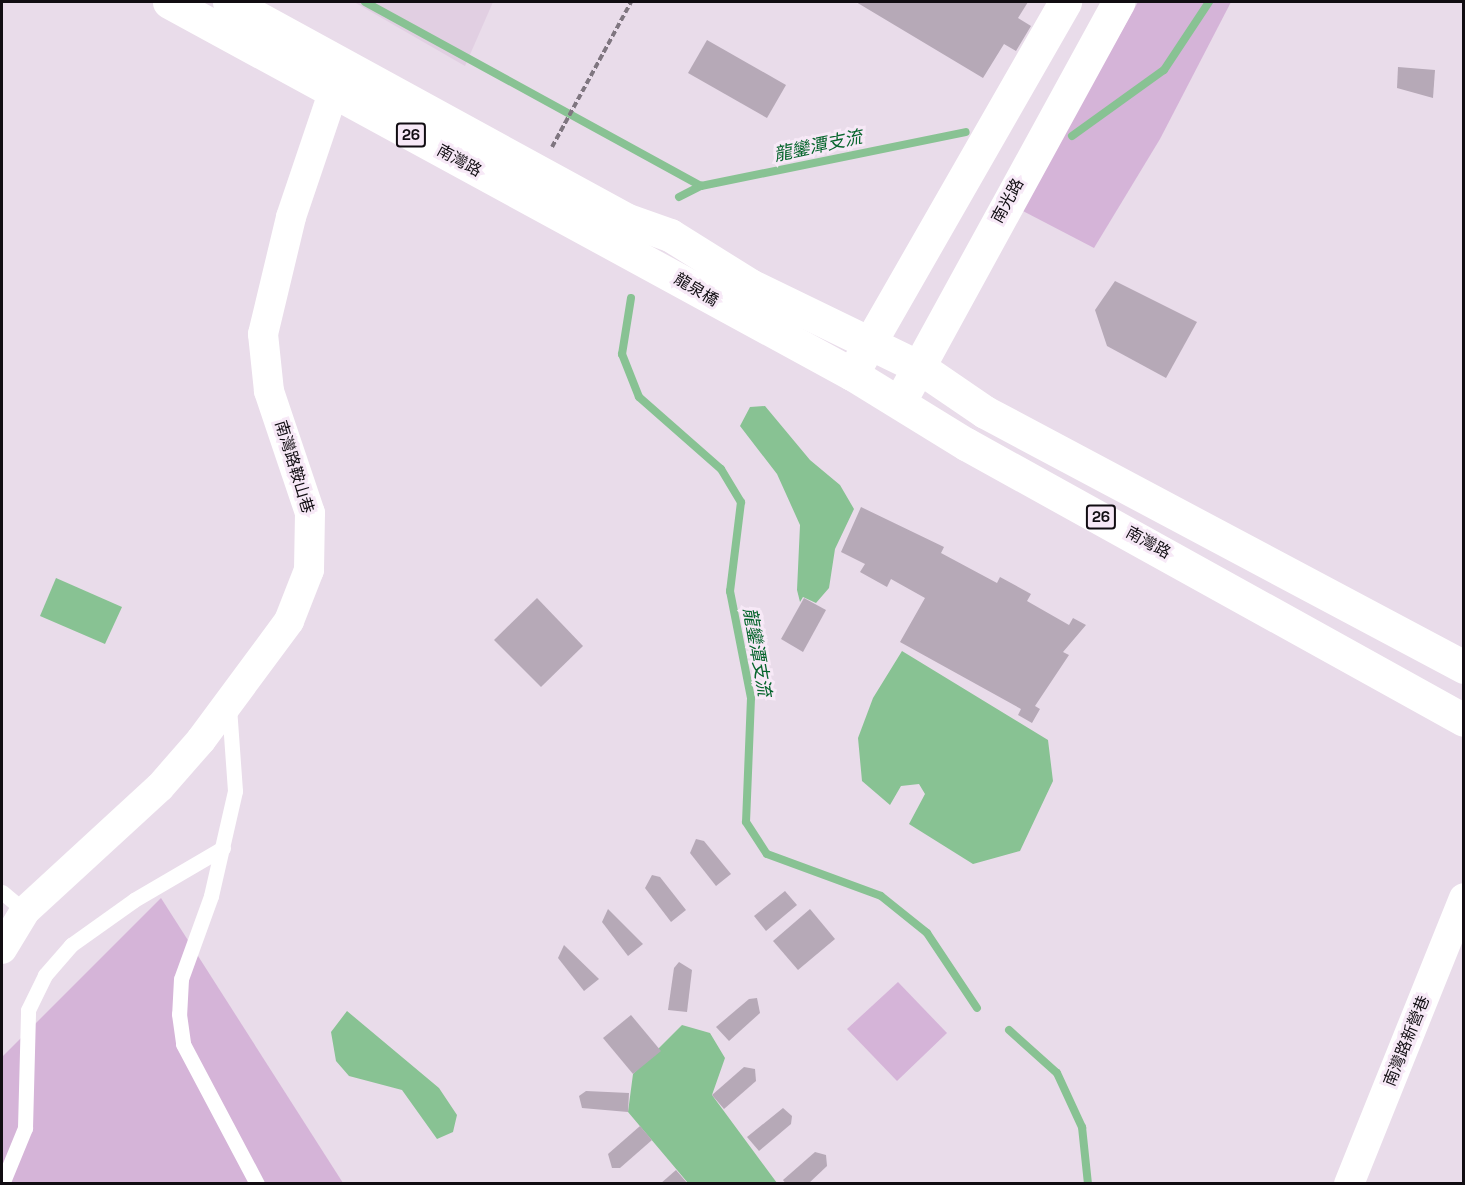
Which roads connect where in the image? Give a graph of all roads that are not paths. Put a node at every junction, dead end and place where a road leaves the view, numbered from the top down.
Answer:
1 (169, 2) edge
2 (229, 2) edge
3 (1065, 2) edge
4 (1118, 2) edge
5 (338, 78) junction
6 (670, 235) joint
7 (655, 266) joint
8 (738, 315) joint
9 (868, 343) junction
10 (919, 368) junction
11 (852, 374) junction
12 (900, 401) junction
13 (1464, 667) edge
14 (229, 704) junction
15 (1464, 720) edge
16 (223, 848) junction
17 (2, 892) edge
18 (1464, 898) edge
19 (25, 911) junction
20 (2, 950) edge
21 (2, 1184) edge
22 (257, 1184) edge
23 (1349, 1184) edge

1 - 5 main road, 南灣路 / 26
2 - 5 main road, 南灣路 / 26
3 - 9 main road
4 - 10 main road, 南光路
5 - 6 main road, 南灣路 / 26
5 - 7 main road, 南灣路 / 26
5 - 14 street, 南灣路鞍山巷
6 - 9 main road, 龍泉橋 / 26
7 - 8 main road, 龍泉橋 / 26
8 - 11 main road, 南灣路 / 26
9 - 10 main road, 26
9 - 11 main road
10 - 12 main road, 南光路
10 - 13 main road, 26
11 - 12 main road, 南灣路 / 26
12 - 15 main road, 南灣路 / 26
14 - 16 lane
14 - 19 street, 南灣路鞍山巷
16 - 21 lane
16 - 22 lane
17 - 19 lane
18 - 23 street, 南灣路新營巷
19 - 20 street, 南灣路鞍山巷

